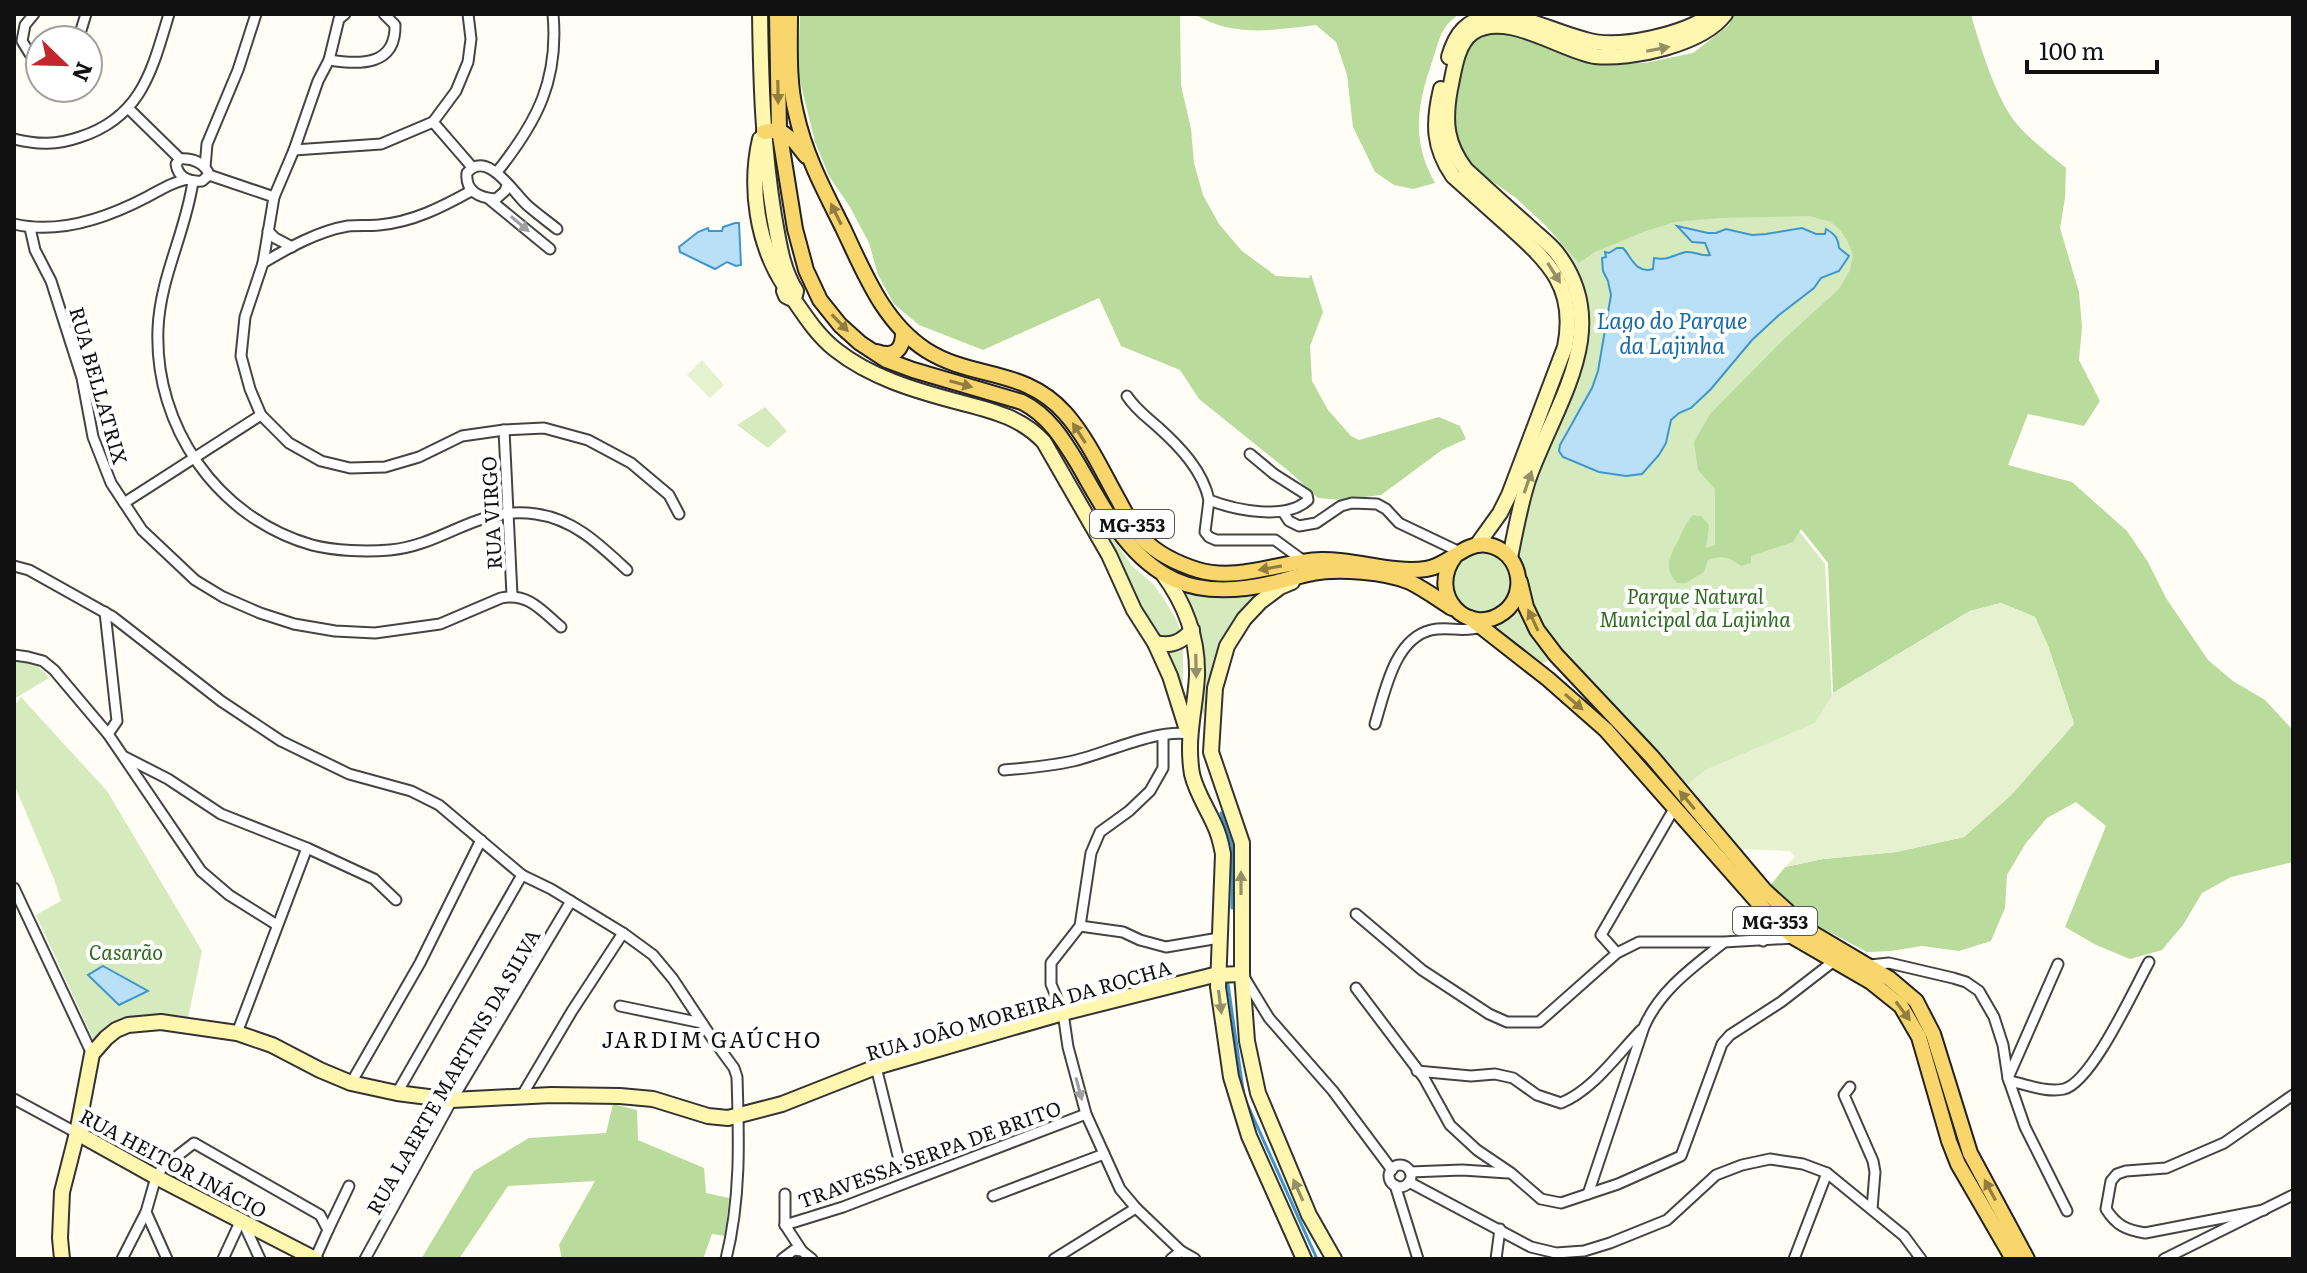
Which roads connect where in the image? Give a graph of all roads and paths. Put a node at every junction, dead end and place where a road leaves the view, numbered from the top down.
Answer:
1 (169, 14) edge
2 (256, 14) edge
3 (345, 14) edge
4 (384, 14) edge
5 (468, 14) edge
6 (553, 14) edge
7 (760, 14) edge
8 (777, 14) edge
9 (790, 14) edge
10 (1492, 14) edge
11 (1502, 14) edge
12 (1712, 14) edge
13 (1725, 14) edge
14 (329, 60) junction
15 (129, 109) junction
16 (433, 122) junction
17 (771, 131) junction
18 (14, 139) edge
19 (207, 144) junction
20 (294, 150) junction
21 (185, 159) junction
22 (810, 163) junction
23 (472, 167) junction
24 (207, 171) junction
25 (179, 172) junction
26 (497, 172) junction
27 (190, 180) junction
28 (170, 183) junction
29 (507, 185) junction
30 (471, 191) junction
31 (770, 193) junction
32 (754, 194) junction
33 (274, 197) junction
34 (489, 199) junction
35 (14, 224) edge
36 (30, 228) junction
37 (557, 229) dead end
38 (268, 231) junction
39 (292, 247) junction
40 (550, 249) dead end
41 (263, 263) junction
42 (811, 284) junction
43 (791, 290) junction
44 (903, 333) junction
45 (873, 351) junction
46 (1127, 396) dead end
47 (261, 415) junction
48 (504, 430) junction
49 (1250, 454) dead end
50 (193, 460) junction
51 (1209, 500) junction
52 (124, 503) junction
53 (507, 512) junction
54 (1283, 512) junction
55 (679, 514) dead end
56 (1477, 545) junction
57 (1457, 554) junction
58 (1510, 558) junction
59 (14, 566) edge
60 (1309, 567) junction
61 (627, 570) dead end
62 (1162, 573) junction
63 (1519, 580) junction
64 (512, 595) junction
65 (105, 612) junction
66 (1469, 619) junction
67 (561, 627) dead end
68 (1192, 630) junction
69 (1155, 643) junction
70 (14, 655) edge
71 (1556, 655) junction
72 (1534, 668) junction
73 (1180, 702) junction
74 (1192, 711) junction
75 (1375, 724) dead end
76 (108, 734) junction
77 (1189, 734) junction
78 (1163, 736) junction
79 (121, 755) junction
80 (1004, 770) dead end
81 (1224, 791) junction
82 (1675, 807) junction
83 (481, 840) junction
84 (307, 848) junction
85 (522, 875) junction
86 (14, 888) edge
87 (396, 900) dead end
88 (571, 901) junction
89 (1356, 914) dead end
90 (1770, 916) junction
91 (277, 925) junction
92 (1080, 926) junction
93 (623, 933) junction
94 (1241, 936) junction
95 (1219, 938) junction
96 (1795, 938) junction
97 (1763, 941) junction
98 (1724, 942) junction
99 (1617, 953) junction
100 (1834, 961) junction
101 (2149, 962) dead end
102 (2058, 964) dead end
103 (1868, 965) junction
104 (1242, 974) junction
105 (1218, 975) junction
106 (1356, 988) dead end
107 (620, 1006) dead end
108 (1063, 1013) junction
109 (702, 1023) junction
110 (1644, 1027) junction
111 (237, 1033) junction
112 (92, 1054) junction
113 (876, 1067) junction
114 (1417, 1071) junction
115 (2008, 1080) junction
116 (351, 1083) junction
117 (1850, 1087) dead end
118 (397, 1093) junction
119 (2293, 1095) edge
120 (521, 1097) junction
121 (14, 1099) edge
122 (452, 1100) junction
123 (1086, 1114) junction
124 (739, 1116) junction
125 (77, 1133) junction
126 (1104, 1154) junction
127 (899, 1160) dead end
128 (1392, 1170) junction
129 (1511, 1173) junction
130 (1827, 1173) junction
131 (156, 1177) junction
132 (1410, 1177) junction
133 (1395, 1185) junction
134 (349, 1186) dead end
135 (785, 1194) dead end
136 (1588, 1194) junction
137 (2293, 1195) edge
138 (993, 1196) dead end
139 (1136, 1208) junction
140 (1872, 1209) junction
141 (2264, 1210) junction
142 (2067, 1211) dead end
143 (146, 1212) junction
144 (242, 1221) junction
145 (785, 1225) junction
146 (1500, 1229) junction
147 (328, 1230) junction
148 (798, 1250) junction
149 (1181, 1251) junction
150 (62, 1259) edge
151 (122, 1259) edge
152 (167, 1259) edge
153 (223, 1259) edge
154 (260, 1259) edge
155 (315, 1259) edge
156 (365, 1259) edge
157 (726, 1259) edge
158 (782, 1259) edge
159 (812, 1259) edge
160 (1054, 1259) edge
161 (1171, 1259) edge
162 (1195, 1259) edge
163 (1304, 1259) edge
164 (1334, 1259) edge
165 (1418, 1259) edge
166 (1496, 1259) edge
167 (1798, 1259) edge
168 (1921, 1259) edge
169 (2013, 1259) edge
170 (2027, 1259) edge
171 (2164, 1259) edge

1 - 15 street
2 - 19 street
3 - 14 street
4 - 14 street
5 - 16 street
6 - 26 street
7 - 17 main road
8 -> 17 main road, MG-353
9 - 22 main road, MG-353
10 -> 56 main road
11 - 12 main road
58 -> 13 main road
14 - 20 street
15 - 18 street
15 - 21 street
16 - 20 street
16 - 23 street
17 - 22 main road
17 - 31 main road
17 - 32 main road
17 - 42 main road, MG-353
19 - 21 street
19 - 24 street
20 - 33 street
21 - 24 street
21 - 25 street
44 -> 22 main road, MG-353
23 - 26 street
23 - 30 street
24 - 27 street
24 - 33 street
25 - 27 street
25 - 28 street
26 - 29 street
27 - 28 street
27 - 50 street
28 - 36 street
29 - 34 street
29 - 37 street
30 - 34 street
30 - 39 street
31 - 32 main road
31 - 43 main road
32 - 43 main road
33 - 38 street
34 -> 40 street
35 - 36 street
36 - 52 street, RUA BELLATRIX
38 - 39 street
38 - 41 street
39 - 41 street
41 - 47 street
42 - 43 main road
42 -> 45 main road, MG-353
43 - 69 main road
44 - 45 main road
60 -> 44 main road, MG-353
45 -> 62 main road, MG-353
46 - 51 street
47 - 48 street
47 - 50 street
48 - 53 street, RUA VIRGO
48 - 55 street
49 - 54 street
50 - 52 street
50 - 53 street
51 - 54 street
51 - 60 street
52 - 64 street, RUA BELLATRIX
53 - 61 street
53 - 64 street, RUA VIRGO
54 - 57 street
56 - 57 main road, MG-353
56 - 58 main road
57 - 60 main road, MG-353
57 - 66 main road
58 - 63 main road, MG-353
59 - 65 street
60 - 62 main road, MG-353
60 - 66 main road, MG-353
60 - 81 main road
62 - 68 main road
63 - 66 main road
71 -> 63 main road, MG-353
64 - 67 street
65 - 76 street
65 - 83 street
66 - 72 main road, MG-353
66 - 75 street
68 - 69 main road
68 -> 74 main road
69 - 73 main road
70 - 76 street
71 - 72 main road
103 -> 71 main road, MG-353
72 -> 82 main road, MG-353
73 - 74 main road
73 - 77 main road
74 - 77 main road
74 - 81 main road
76 - 79 street
77 - 78 street
77 - 95 main road
78 - 80 street
78 - 92 street
79 - 84 street
79 - 91 street
94 -> 81 main road
82 - 90 main road, MG-353
82 - 99 street
83 - 85 street
83 - 116 street
84 - 87 street
84 - 91 street
85 - 88 street
85 - 118 street
86 - 112 street
88 - 93 street
88 - 122 street, RUA LAERTE MARTINS DA SILVA
89 - 99 street
90 - 96 main road, MG-353
90 - 97 street
91 - 111 street
92 - 95 street
92 - 108 street
93 - 109 street
93 - 120 street
94 - 95 main road
94 - 104 main road
95 - 105 main road
96 - 97 street
96 - 100 main road, MG-353
97 - 98 street
98 - 99 street
98 - 110 street
100 - 136 street
100 -> 169 main road, MG-353
101 - 115 street
102 - 115 street
103 - 115 street
170 -> 103 main road, MG-353
104 - 105 main road, RUA JOÃO MOREIRA DA ROCHA
104 - 128 street
164 -> 104 main road
105 - 108 main road, RUA JOÃO MOREIRA DA ROCHA
105 -> 163 main road
106 - 114 street
107 - 109 street
108 - 113 main road, RUA JOÃO MOREIRA DA ROCHA
108 -> 123 street
109 - 124 street
110 - 114 street
110 - 136 street
111 - 112 main road
111 - 116 main road
112 - 125 main road
113 - 124 main road, RUA JOÃO MOREIRA DA ROCHA
113 - 127 street
114 - 129 street
115 - 142 street
116 - 118 main road
117 - 140 street
118 - 122 main road
119 - 141 street
120 - 122 main road
120 - 124 main road
121 - 125 street, RUA HEITOR INÁCIO
122 - 156 street, RUA LAERTE MARTINS DA SILVA
123 - 126 street
123 - 145 street, TRAVESSA SERPA DE BRITO
124 - 157 street
125 - 131 main road, RUA HEITOR INÁCIO
125 - 150 main road
126 - 138 street
126 - 139 street
128 - 132 street
128 - 133 street
129 - 132 street
129 - 136 street
130 - 140 street
130 - 146 street
130 - 167 street
131 - 143 street
131 - 144 main road, RUA HEITOR INÁCIO
131 - 147 street
132 - 133 street
132 - 146 street
133 - 165 street
134 - 147 street
135 - 145 street
137 - 141 street
139 - 149 street
139 - 160 street
140 - 168 street
141 - 171 street
143 - 151 street
143 - 152 street
144 - 153 street
144 - 154 street
144 - 155 main road, RUA HEITOR INÁCIO
145 - 148 street
146 - 166 street
147 - 155 street
148 - 158 street
148 - 159 street
149 - 161 street
149 - 162 street

